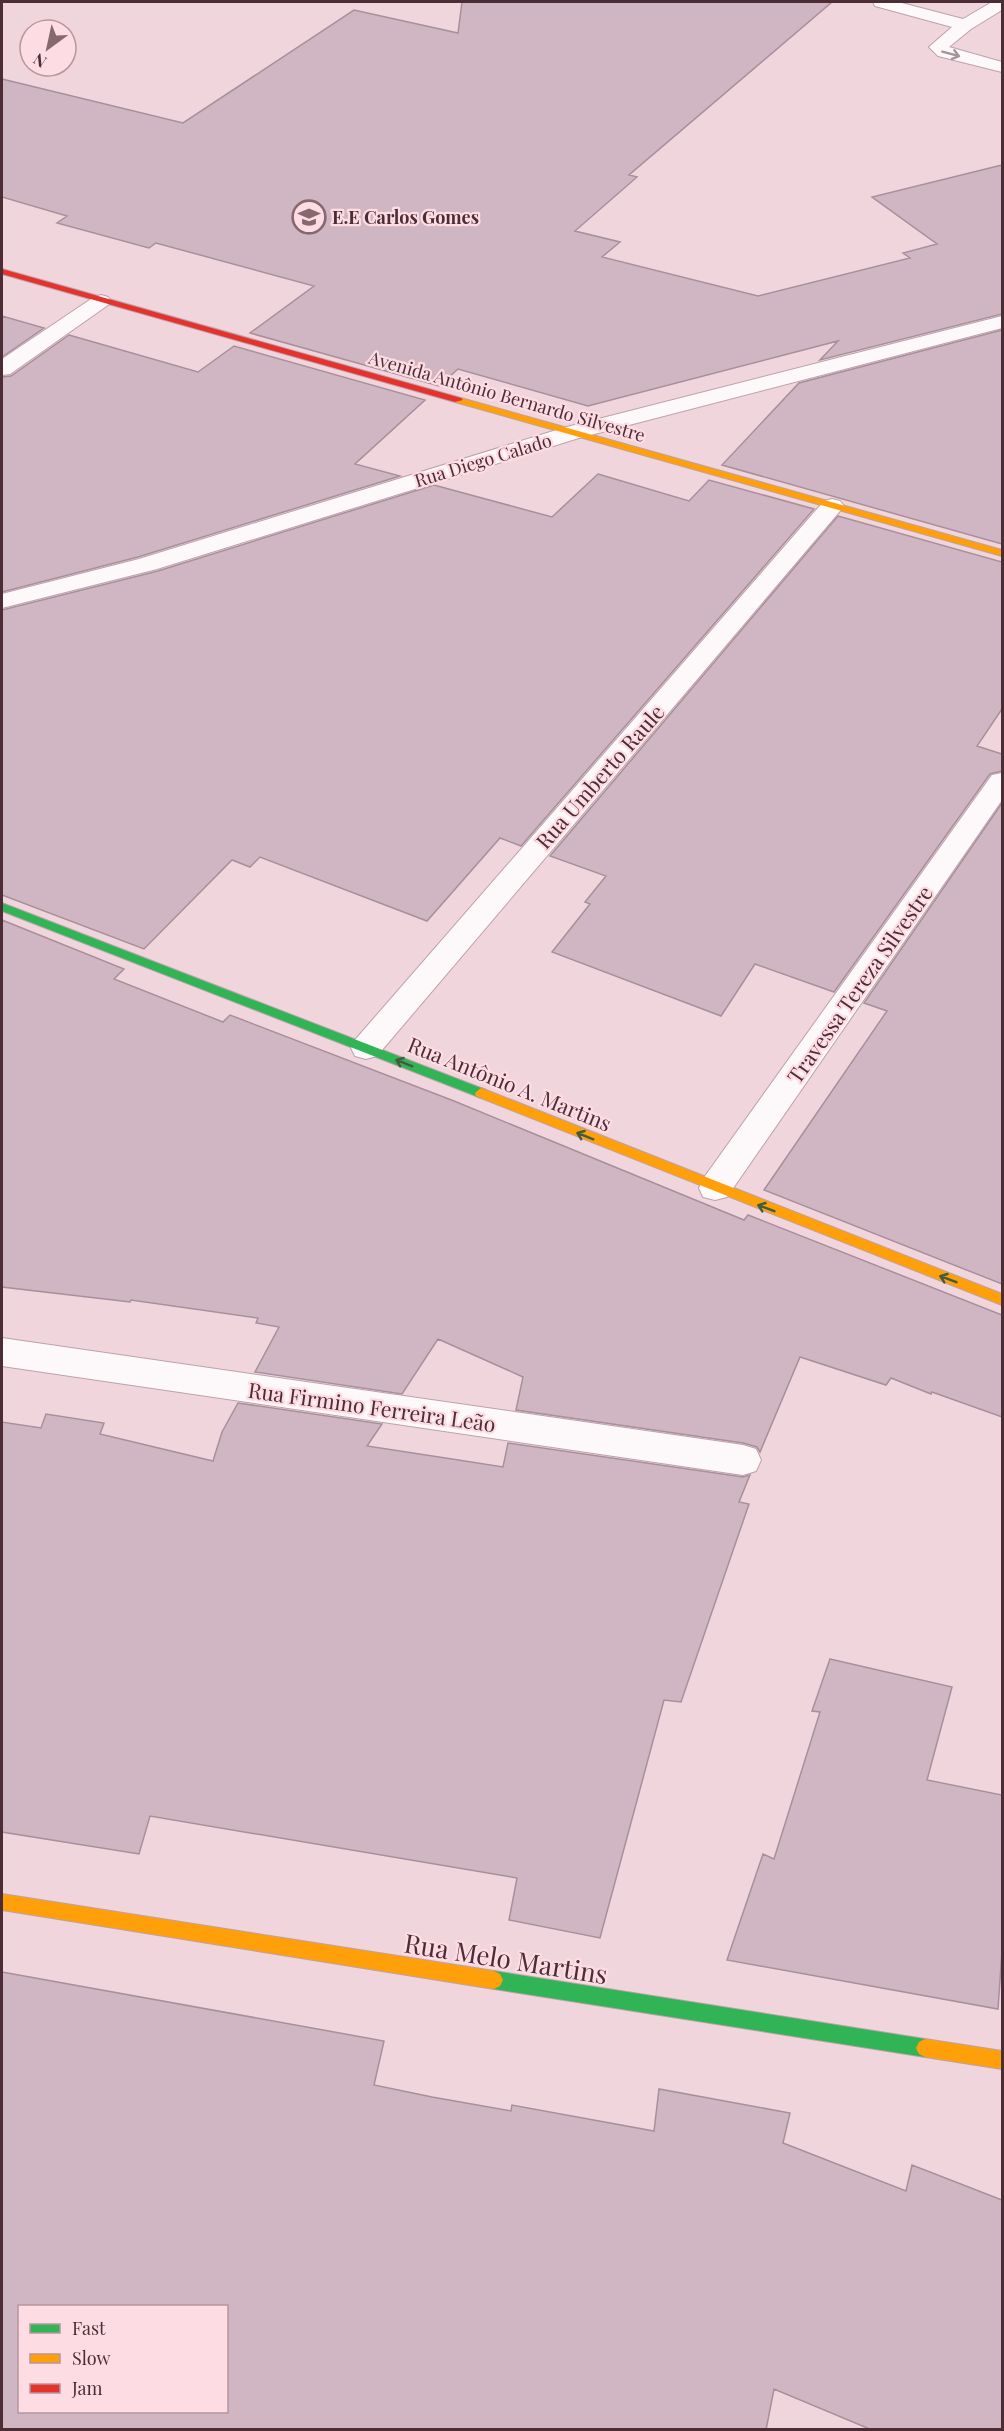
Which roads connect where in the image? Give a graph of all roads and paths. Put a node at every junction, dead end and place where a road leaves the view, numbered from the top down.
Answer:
1 (881, 2) edge
2 (1002, 3) edge
3 (966, 25) junction
4 (1002, 67) edge
5 (2, 272) edge
6 (101, 301) junction
7 (1002, 322) edge
8 (2, 369) edge
9 (571, 433) junction
10 (832, 506) junction
11 (1002, 553) edge
12 (2, 601) edge
13 (1002, 781) edge
14 (2, 907) edge
15 (366, 1048) junction
16 (716, 1188) junction
17 (1002, 1300) edge
18 (2, 1352) edge
19 (743, 1460) dead end
20 (2, 1902) edge
21 (1002, 2060) edge

1 - 3 street
2 - 3 street
3 -> 4 street
5 - 6 street, Avenida Antônio Bernardo Silvestre
6 - 8 street
6 - 9 street, Avenida Antônio Bernardo Silvestre
7 - 9 street, Rua Diego Calado
9 - 10 street, Avenida Antônio Bernardo Silvestre
9 - 12 street, Rua Diego Calado
10 - 11 street, Avenida Antônio Bernardo Silvestre
10 - 15 street, Rua Umberto Raule
13 - 16 street, Travessa Tereza Silvestre
14 - 15 street, Rua Antônio A. Martins
16 -> 15 street, Rua Antônio A. Martins
17 -> 16 street, Rua Antônio A. Martins
18 - 19 street, Rua Firmino Ferreira Leão
20 - 21 street, Rua Melo Martins

